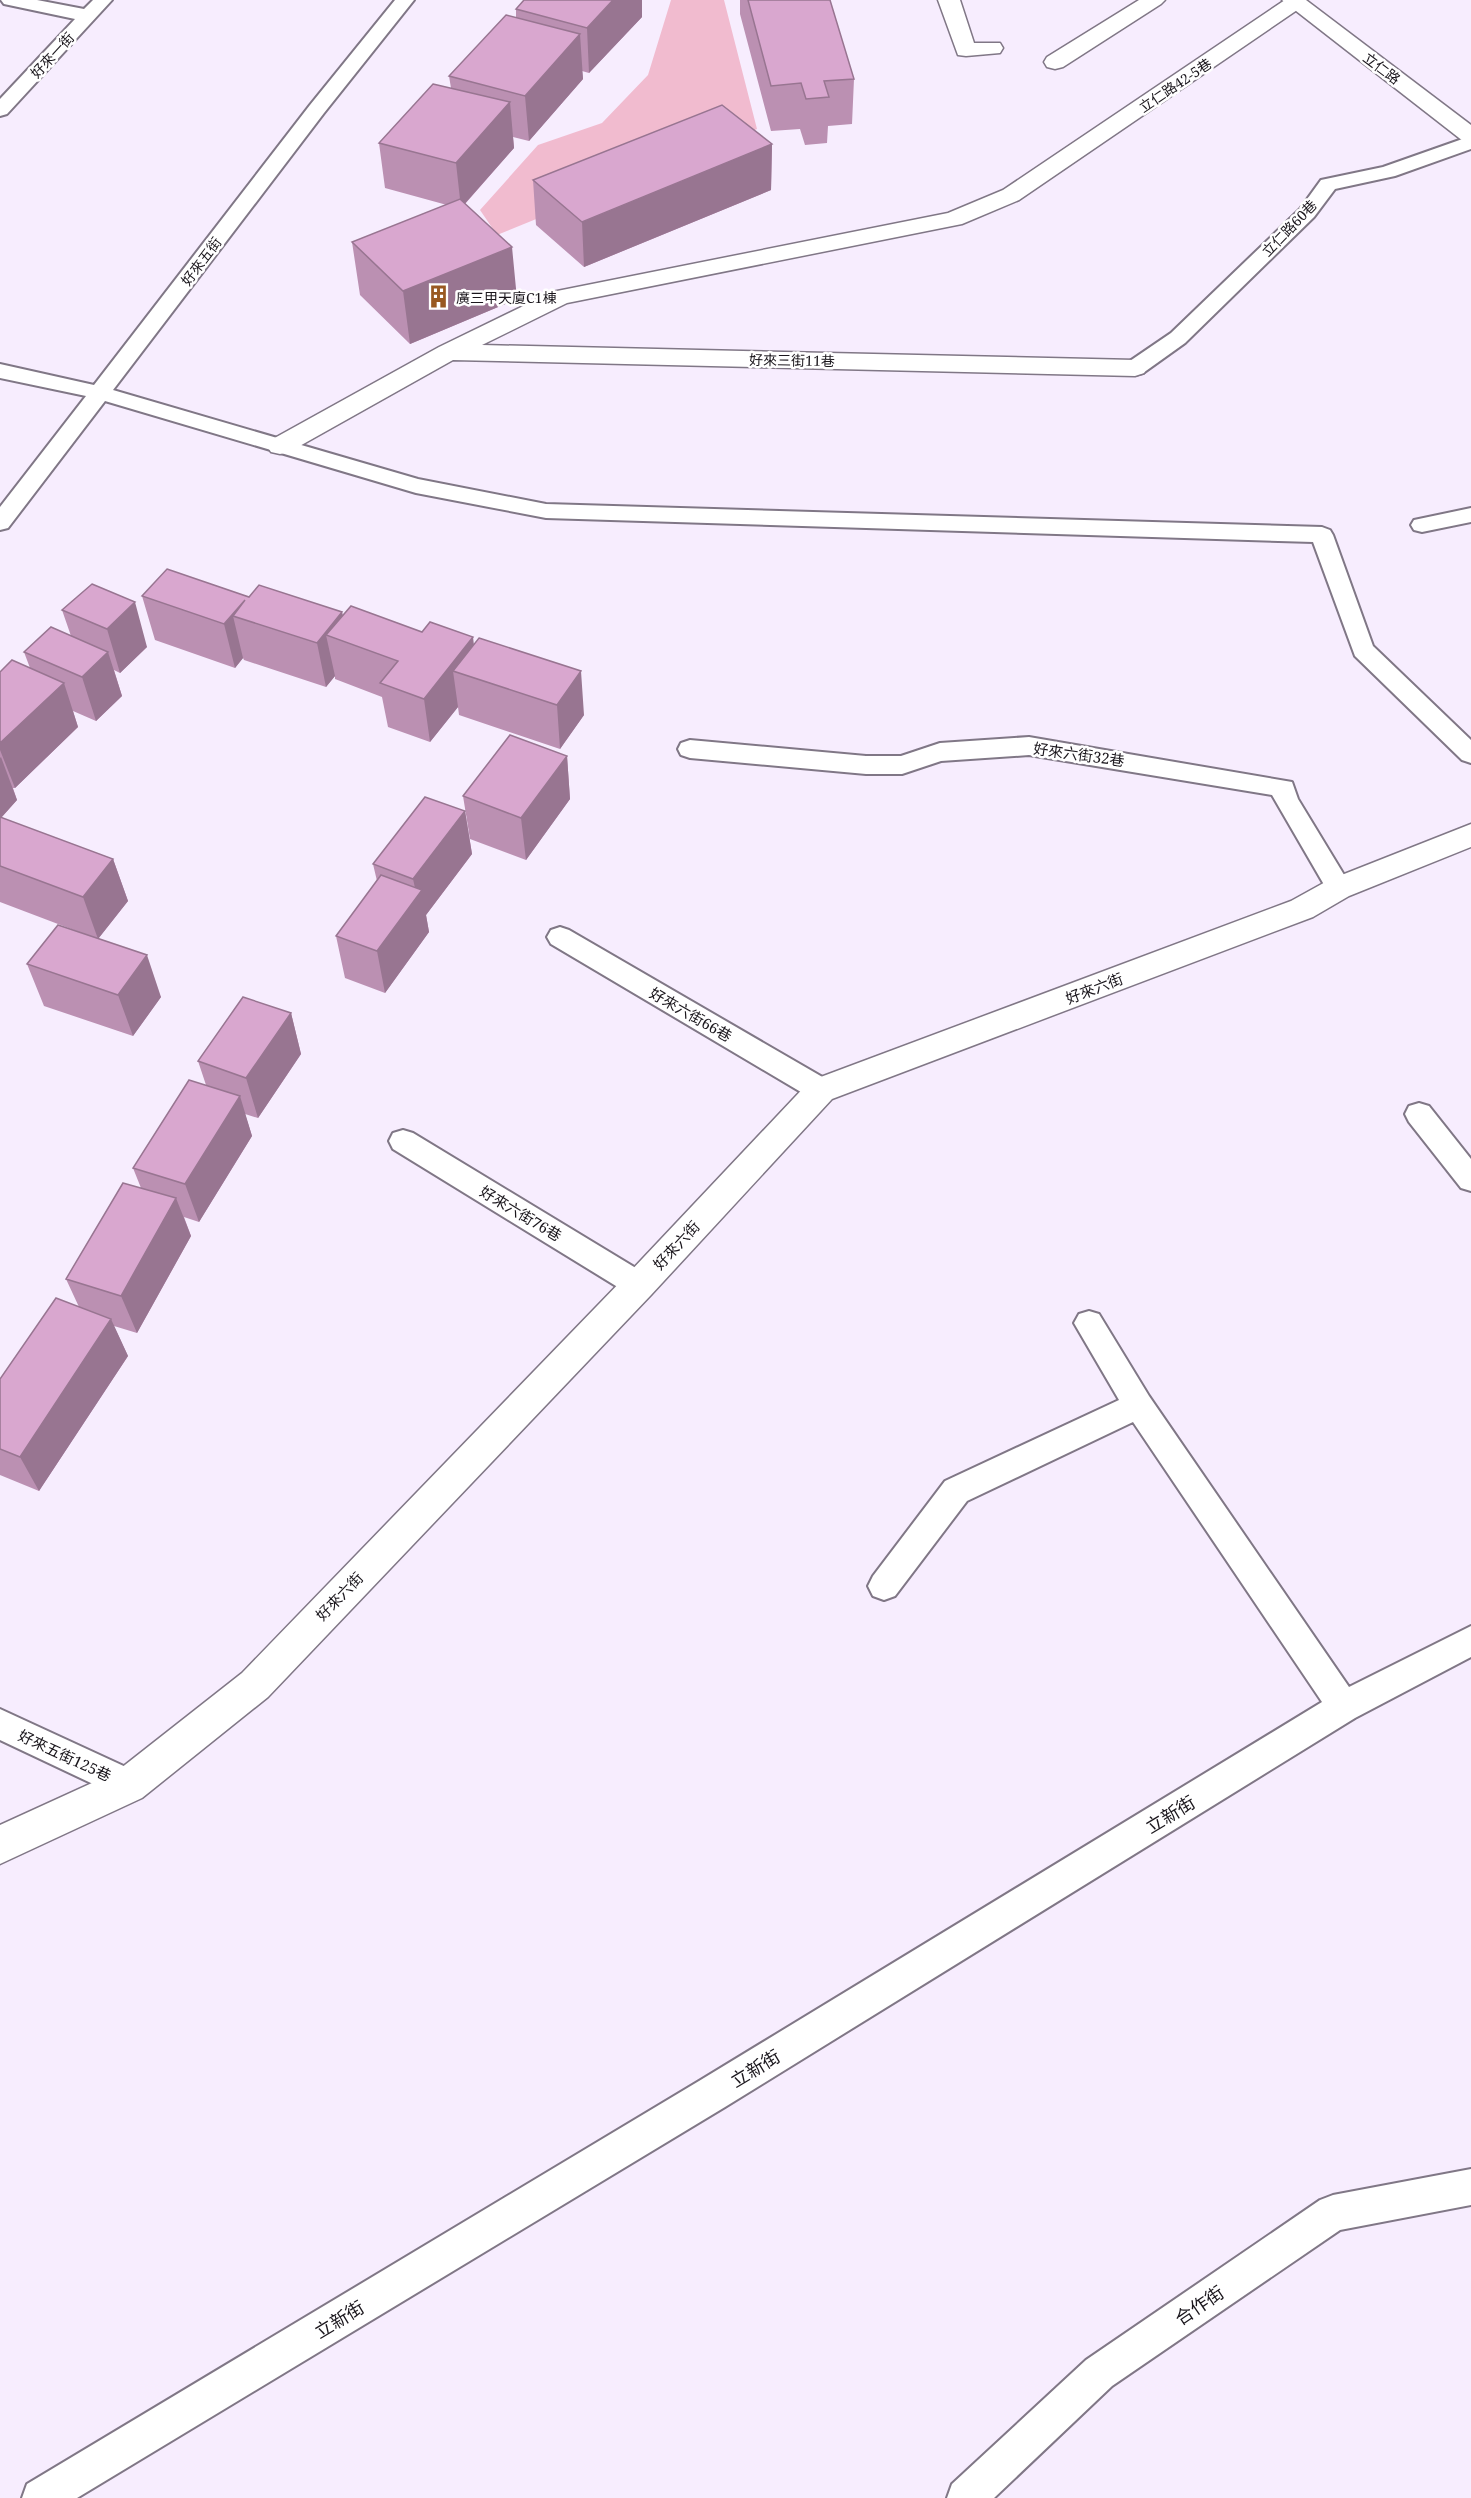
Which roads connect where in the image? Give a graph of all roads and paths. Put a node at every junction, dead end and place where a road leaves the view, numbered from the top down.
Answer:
1 (10, 0) edge
2 (103, 0) edge
3 (405, 0) edge
4 (949, 0) edge
5 (1154, 0) edge
6 (1295, 1) edge
7 (89, 16) junction
8 (992, 48) dead end
9 (1055, 62) dead end
10 (0, 110) edge
11 (1471, 136) edge
12 (1471, 142) edge
13 (448, 352) junction
14 (1135, 368) joint
15 (0, 371) edge
16 (101, 393) junction
17 (280, 446) junction
18 (1471, 515) edge
19 (0, 523) edge
20 (1422, 525) dead end
21 (690, 749) dead end
22 (1471, 754) edge
23 (1471, 835) edge
24 (1339, 888) junction
25 (560, 937) dead end
26 (821, 1090) junction
27 (1419, 1114) dead end
28 (403, 1141) dead end
29 (1471, 1180) edge
30 (639, 1285) junction
31 (1089, 1323) dead end
32 (1138, 1405) junction
33 (884, 1586) dead end
34 (1471, 1641) edge
35 (1344, 1707) junction
36 (0, 1724) edge
37 (129, 1785) junction
38 (0, 1845) edge
39 (1471, 2187) edge
40 (61, 2493) edge
41 (966, 2498) edge

1 - 7 lane
2 - 7 lane, 好來一街
3 - 16 lane, 好來五街
4 - 8 street
5 - 9 street
6 - 11 street, 立仁路
6 - 13 street, 立仁路42-5巷
7 - 10 lane, 好來一街
12 - 14 lane, 立仁路60巷
13 - 14 street, 好來三街11巷
13 - 17 street
15 - 16 lane
16 - 17 lane
16 - 19 lane, 好來五街
17 - 22 lane
18 - 20 lane
21 - 24 lane, 好來六街32巷
23 - 24 street, 好來六街
24 - 26 street, 好來六街
25 - 26 lane, 好來六街66巷
26 - 30 street, 好來六街
27 - 29 lane
28 - 30 lane, 好來六街76巷
30 - 37 street, 好來六街
31 - 32 lane
32 - 33 lane
32 - 35 lane
34 - 35 lane, 立新街
35 - 40 lane, 立新街
36 - 37 lane, 好來五街125巷
37 - 38 street, 好來六街
39 - 41 lane, 合作街

